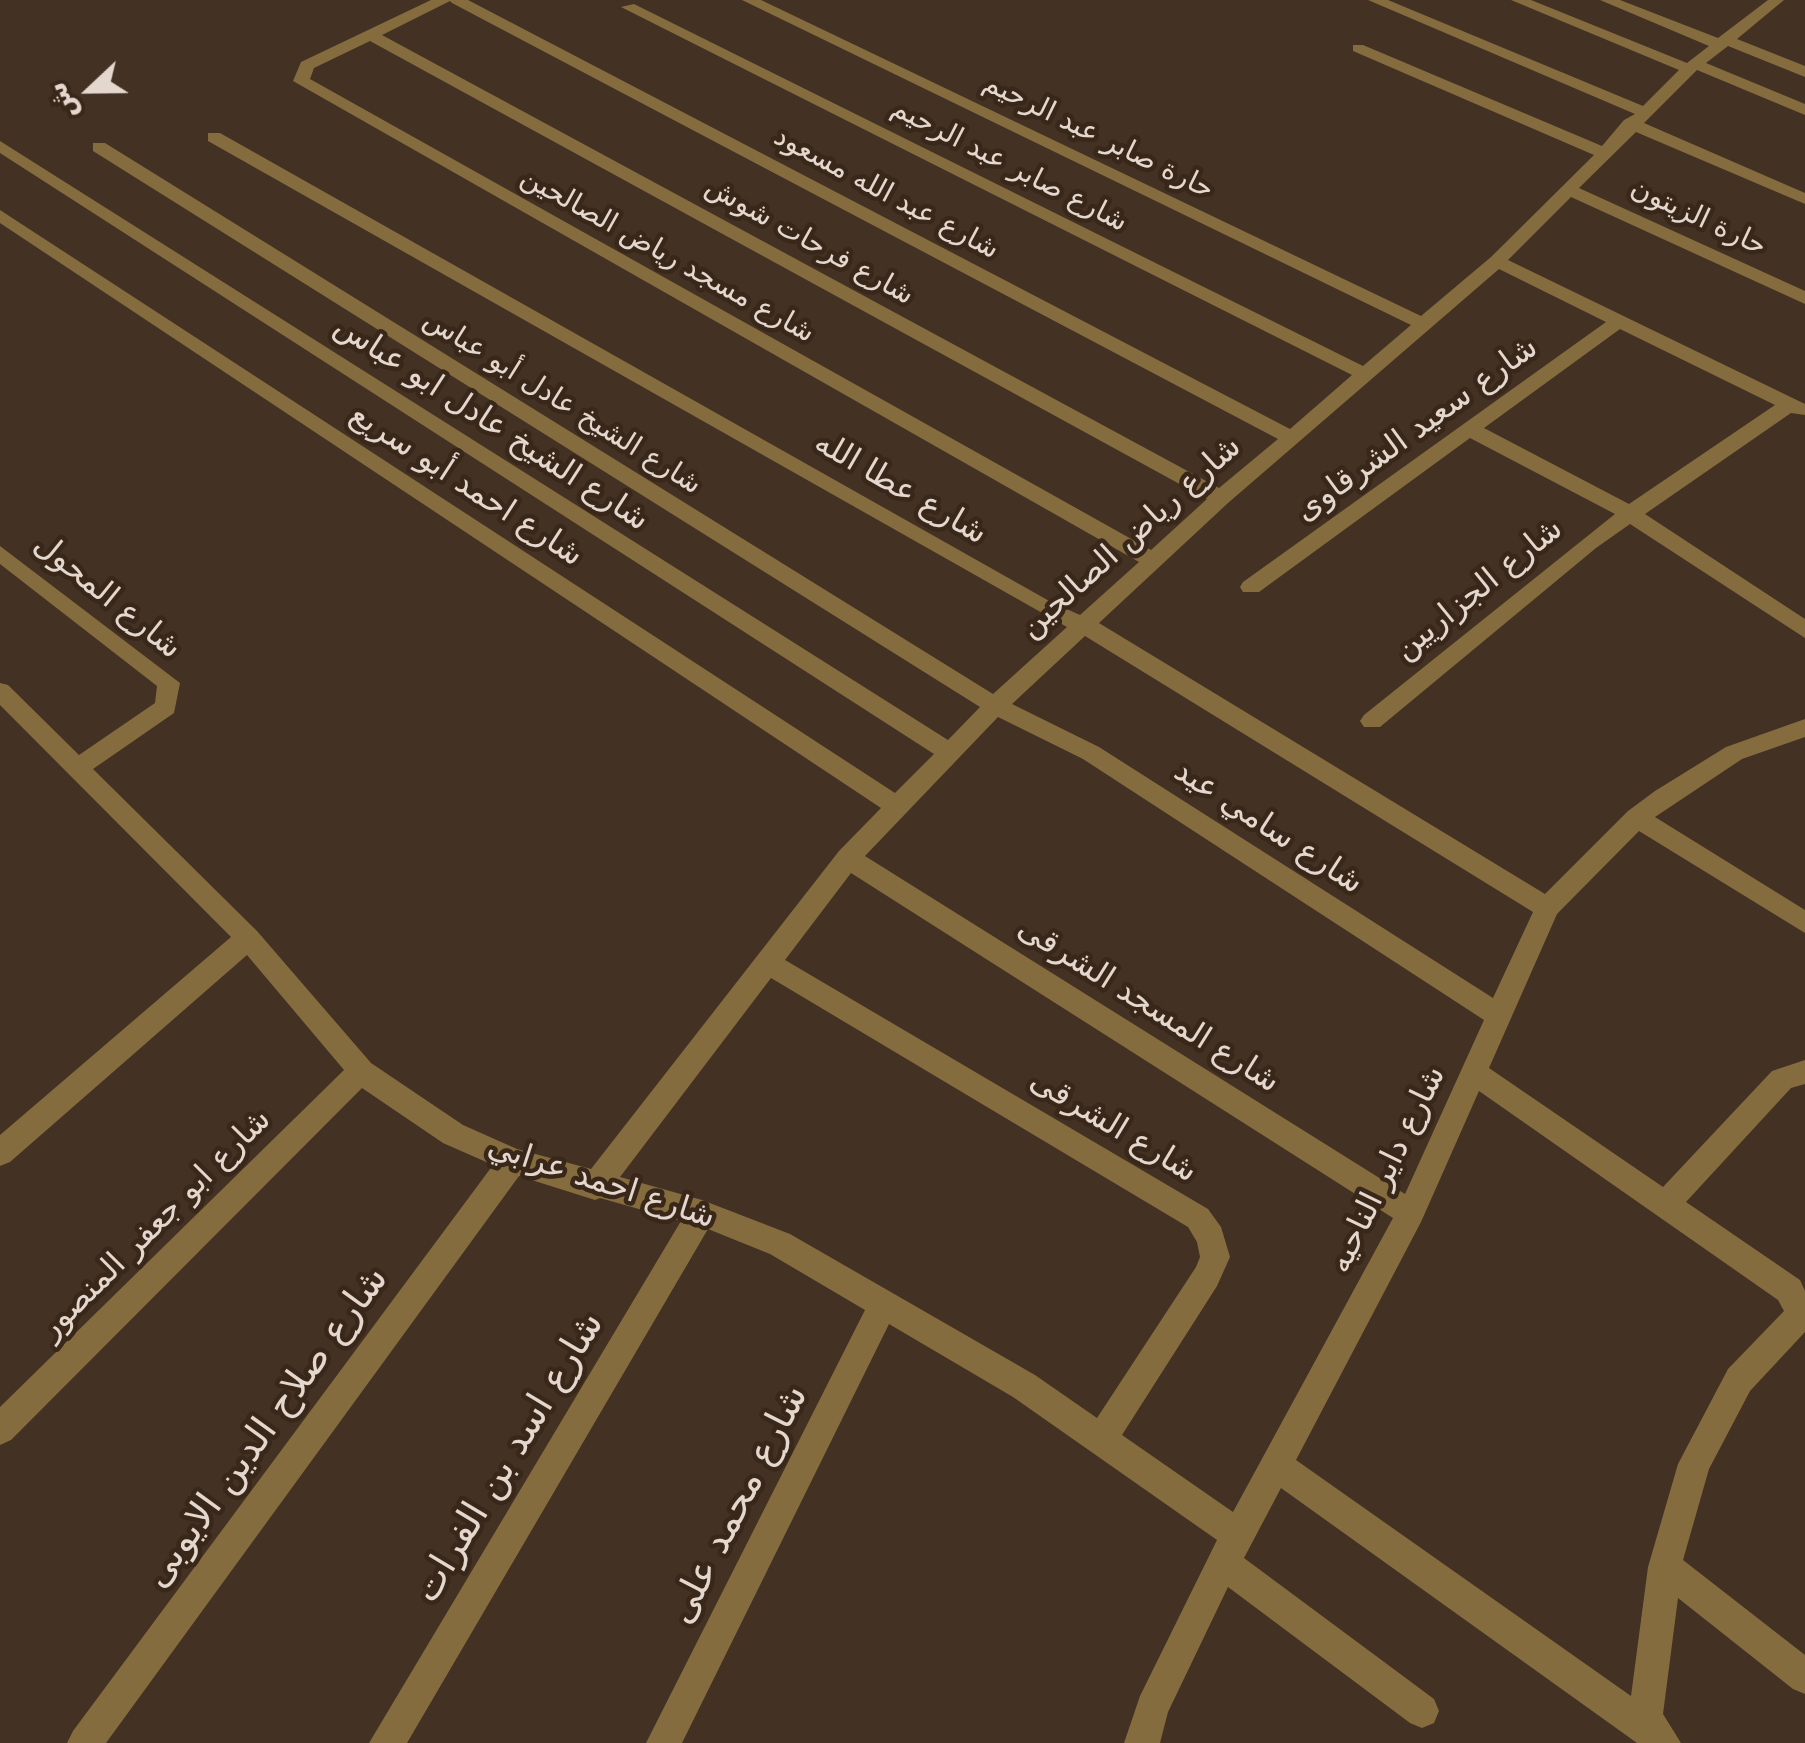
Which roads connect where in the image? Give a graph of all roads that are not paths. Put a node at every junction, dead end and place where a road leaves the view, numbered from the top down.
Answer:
1 (443, 0) edge
2 (456, 0) edge
3 (749, 0) edge
4 (1375, 0) edge
5 (1518, 0) edge
6 (1607, 0) edge
7 (1777, 0) edge
8 (629, 8) dead end
9 (370, 34) junction
10 (1724, 42) junction
11 (1358, 48) dead end
12 (1692, 66) junction
13 (1805, 72) edge
14 (1805, 110) edge
15 (1636, 117) junction
16 (214, 136) dead end
17 (0, 146) edge
18 (99, 147) dead end
19 (1602, 152) junction
20 (1567, 189) junction
21 (1805, 199) edge
22 (0, 215) edge
23 (1496, 261) junction
24 (1805, 298) edge
25 (1619, 320) junction
26 (1423, 324) junction
27 (1364, 374) junction
28 (1798, 408) edge
29 (1469, 429) junction
30 (1290, 437) junction
31 (1221, 498) junction
32 (1629, 513) junction
33 (0, 553) edge
34 (1154, 560) junction
35 (1251, 587) dead end
36 (1084, 626) junction
37 (1805, 630) edge
38 (0, 691) edge
39 (995, 706) junction
40 (1372, 721) dead end
41 (1805, 728) edge
42 (950, 753) junction
43 (78, 767) junction
44 (899, 808) junction
45 (1637, 818) junction
46 (848, 858) junction
47 (1547, 908) junction
48 (1805, 923) edge
49 (248, 938) junction
50 (770, 964) junction
51 (1499, 1016) junction
52 (361, 1070) junction
53 (1474, 1072) junction
54 (1805, 1072) edge
55 (0, 1153) edge
56 (513, 1161) junction
57 (596, 1187) junction
58 (1664, 1206) junction
59 (702, 1213) junction
60 (1411, 1214) junction
61 (884, 1303) junction
62 (0, 1429) edge
63 (1102, 1440) junction
64 (1276, 1465) junction
65 (1230, 1549) junction
66 (1665, 1567) junction
67 (1805, 1677) edge
68 (1422, 1711) dead end
69 (1658, 1738) edge
70 (85, 1743) edge
71 (387, 1743) edge
72 (664, 1743) edge
73 (1142, 1743) edge

1 - 9 street, شارع مسجد رياض الصالحين
2 - 30 street, شارع عبد الله مسعود
3 - 26 street, حارة صابر عبد الرحيم
4 - 15 street
5 - 12 street
6 - 10 street
7 - 10 street, شارع رياض الصالحين
8 - 27 street, شارع صابر عبد الرحيم
9 - 31 street, شارع فرحات شوش
9 - 34 street, شارع مسجد رياض الصالحين
10 - 12 street, شارع رياض الصالحين
10 - 13 street
11 - 19 street
12 - 14 street
12 - 15 street, شارع رياض الصالحين
15 - 19 street, شارع رياض الصالحين
15 - 21 street
16 - 36 street, شارع عطا الله
17 - 42 street, شارع الشيخ عادل ابو عباس
18 - 39 street, شارع الشيخ عادل أبو عباس
19 - 20 street, شارع رياض الصالحين
20 - 23 street, شارع رياض الصالحين
20 - 24 street, حارة الزيتون
22 - 44 street, شارع احمد أبو سريع
23 - 25 street
23 - 26 street, شارع رياض الصالحين
25 - 28 street
25 - 29 street, شارع سعيد الشرقاوى
26 - 27 street, شارع رياض الصالحين
27 - 30 street, شارع رياض الصالحين
28 - 32 street, شارع الجزاريين
29 - 32 street
29 - 35 street, شارع سعيد الشرقاوى
30 - 31 street, شارع رياض الصالحين
31 - 34 street, شارع رياض الصالحين
32 - 37 street
32 - 40 street, شارع الجزاريين
33 - 43 street, شارع المحول
34 - 36 street, شارع رياض الصالحين
36 - 39 street, شارع رياض الصالحين
36 - 47 street, شارع عطا الله
38 - 43 street, شارع احمد عرابي
39 - 42 street, شارع رياض الصالحين
39 - 51 street, شارع سامي عيد
41 - 45 street, شارع داير الناحيه
42 - 44 street, شارع رياض الصالحين
43 - 49 street, شارع احمد عرابي
44 - 46 street, شارع رياض الصالحين
45 - 47 street, شارع داير الناحيه
45 - 48 street
46 - 50 street, شارع رياض الصالحين
46 - 60 street, شارع المسجد الشرقى
47 - 51 street, شارع داير الناحيه
49 - 52 street, شارع احمد عرابي
49 - 55 street
50 - 57 street, شارع رياض الصالحين
50 - 63 street, شارع الشرقى
51 - 53 street, شارع داير الناحيه
52 - 56 street, شارع احمد عرابي
52 - 62 street, شارع ابو جعفر المنصور
53 - 58 street
53 - 60 street, شارع داير الناحيه
54 - 58 street
56 - 57 street, شارع احمد عرابي
56 - 70 street, شارع صلاح الدين الايوبى
57 - 59 street, شارع احمد عرابي
58 - 66 street
59 - 61 street, شارع احمد عرابي
59 - 71 street, شارع اسد بن الفرات
60 - 64 street, شارع داير الناحيه
61 - 63 street, شارع احمد عرابي
61 - 72 street, شارع محمد على
63 - 65 street, شارع احمد عرابي
64 - 65 street, شارع داير الناحيه
64 - 69 street
65 - 68 street, شارع احمد عرابي
65 - 73 street, شارع داير الناحيه
66 - 67 street
66 - 69 street

